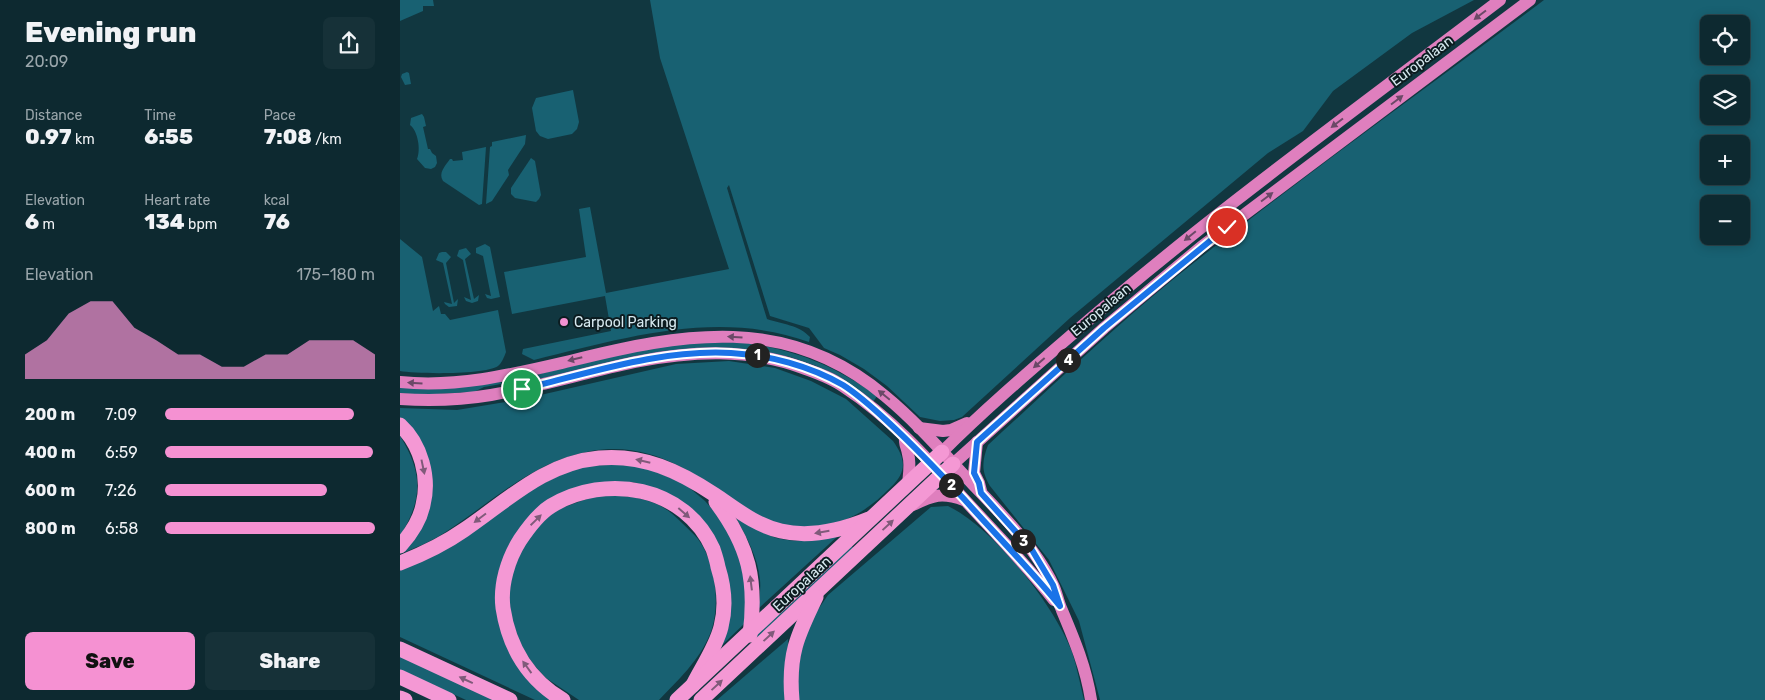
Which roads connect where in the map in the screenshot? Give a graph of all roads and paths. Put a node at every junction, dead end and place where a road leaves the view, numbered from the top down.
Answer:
1 (1500, 0) edge
2 (1530, 0) edge
3 (400, 382) edge
4 (400, 399) edge
5 (977, 419) junction
6 (400, 425) edge
7 (919, 428) junction
8 (904, 437) junction
9 (977, 442) junction
10 (942, 452) junction
11 (930, 463) junction
12 (953, 464) junction
13 (941, 475) junction
14 (908, 484) junction
15 (707, 491) junction
16 (981, 493) junction
17 (964, 500) junction
18 (907, 508) junction
19 (869, 519) junction
20 (400, 546) edge
21 (400, 562) edge
22 (820, 589) junction
23 (1060, 606) junction
24 (750, 632) junction
25 (400, 649) edge
26 (734, 670) junction
27 (400, 677) edge
28 (693, 685) junction
29 (400, 698) edge
30 (405, 700) edge
31 (450, 700) edge
32 (510, 700) edge
33 (563, 700) edge
34 (677, 700) edge
35 (701, 700) edge
36 (792, 700) edge
37 (1091, 700) edge

1 -> 5 main road, Europalaan
9 -> 2 main road, Europalaan
7 -> 3 main road
4 - 8 main road
5 - 7 main road
5 - 10 main road, Europalaan
6 -> 20 highway
7 - 10 main road
8 - 11 main road
8 - 14 main road
9 - 12 main road, Europalaan
9 - 16 main road
10 - 11 highway, Europalaan
10 - 12 main road
11 - 13 main road
11 - 14 highway, Europalaan
12 - 13 highway, Europalaan
12 - 16 main road
13 - 17 main road
13 - 18 highway, Europalaan
14 - 19 highway, Europalaan
19 -> 15 highway
15 -> 21 highway
24 -> 15 highway
16 - 23 main road
17 - 18 main road
17 - 23 main road
22 -> 18 highway, Europalaan
19 - 24 highway, Europalaan
26 -> 22 highway, Europalaan
22 - 36 highway
23 - 37 main road
24 - 26 highway
24 - 28 highway, Europalaan
32 -> 25 highway
35 -> 26 highway, Europalaan
27 - 31 highway
33 -> 28 highway
28 - 34 highway, Europalaan
29 - 30 highway

